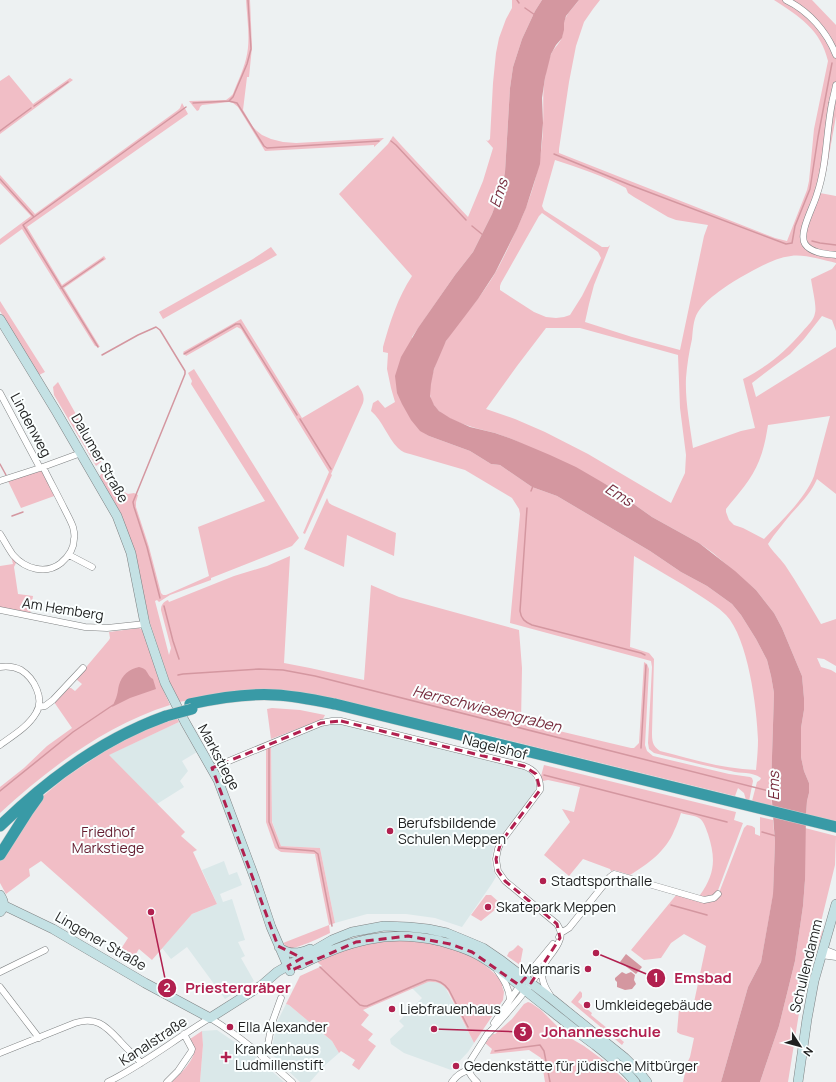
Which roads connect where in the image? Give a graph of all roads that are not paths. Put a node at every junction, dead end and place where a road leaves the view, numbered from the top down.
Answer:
1 (786, 0) edge
2 (836, 56) edge
3 (836, 85) edge
4 (836, 255) edge
5 (0, 319) edge
6 (0, 393) edge
7 (80, 453) junction
8 (42, 468) junction
9 (0, 481) edge
10 (0, 534) edge
11 (69, 555) junction
12 (92, 567) dead end
13 (0, 610) edge
14 (145, 624) junction
15 (0, 667) edge
16 (83, 668) dead end
17 (39, 707) junction
18 (165, 713) junction
19 (0, 746) edge
20 (212, 768) junction
21 (62, 772) junction
22 (742, 806) junction
23 (0, 818) edge
24 (0, 826) edge
25 (836, 826) edge
26 (836, 832) edge
27 (0, 855) edge
28 (718, 894) dead end
29 (0, 895) edge
30 (836, 904) edge
31 (2, 909) edge
32 (271, 927) junction
33 (561, 933) junction
34 (332, 940) junction
35 (278, 946) junction
36 (45, 950) dead end
37 (822, 952) junction
38 (836, 954) edge
39 (836, 957) edge
40 (493, 965) junction
41 (542, 968) junction
42 (286, 970) junction
43 (0, 972) edge
44 (525, 984) junction
45 (0, 987) edge
46 (282, 998) dead end
47 (510, 999) junction
48 (553, 1000) junction
49 (210, 1018) junction
50 (184, 1034) junction
51 (487, 1035) junction
52 (39, 1038) junction
53 (0, 1053) edge
54 (262, 1057) junction
55 (141, 1063) junction
56 (469, 1070) junction
57 (108, 1082) edge
58 (167, 1082) edge
59 (292, 1082) edge
60 (452, 1082) edge
61 (477, 1082) edge
62 (635, 1082) edge
63 (648, 1082) edge
64 (798, 1082) edge

1 - 2 street
3 - 4 street
5 - 7 street, Dalumer Straße
6 - 8 street, Lindenweg
7 - 8 street
7 - 14 street, Dalumer Straße
8 - 9 street
8 - 11 street, Lindenweg
10 - 11 street
11 - 12 street
13 - 14 street, Am Hemberg
14 - 20 street, Markstiege
15 - 17 street
16 - 17 street
17 - 19 street
18 - 21 highway
18 - 22 highway
18 - 23 highway
20 - 32 street, Markstiege
20 - 33 street, Nagelshof
21 - 24 highway
21 - 27 highway
22 - 25 highway
22 - 26 highway
28 - 33 street
29 - 31 street, Lingener Straße
30 - 37 street, Schullendamm
31 - 49 street, Lingener Straße
32 - 35 street, Markstiege
32 - 42 street, Markstiege
33 - 41 street
33 - 44 street
34 - 35 street
34 - 42 street
34 - 44 street
35 - 42 street, Markstiege
36 - 43 street
37 - 38 street
37 - 39 street
37 - 64 street, Schullendamm
40 - 42 street
40 - 44 street
40 - 47 street
41 - 44 street
41 - 48 street
42 - 49 street
44 - 47 street
44 - 48 street
44 - 51 street
44 - 62 street
45 - 52 street
46 - 54 street
47 - 51 street
48 - 63 street
49 - 50 street, Kanalstraße
49 - 54 street, Lingener Straße
50 - 55 street, Kanalstraße
50 - 58 street
51 - 56 street
52 - 53 street
52 - 55 street
54 - 59 street, Lingener Straße
55 - 57 street, Kanalstraße
56 - 60 street
56 - 61 street

